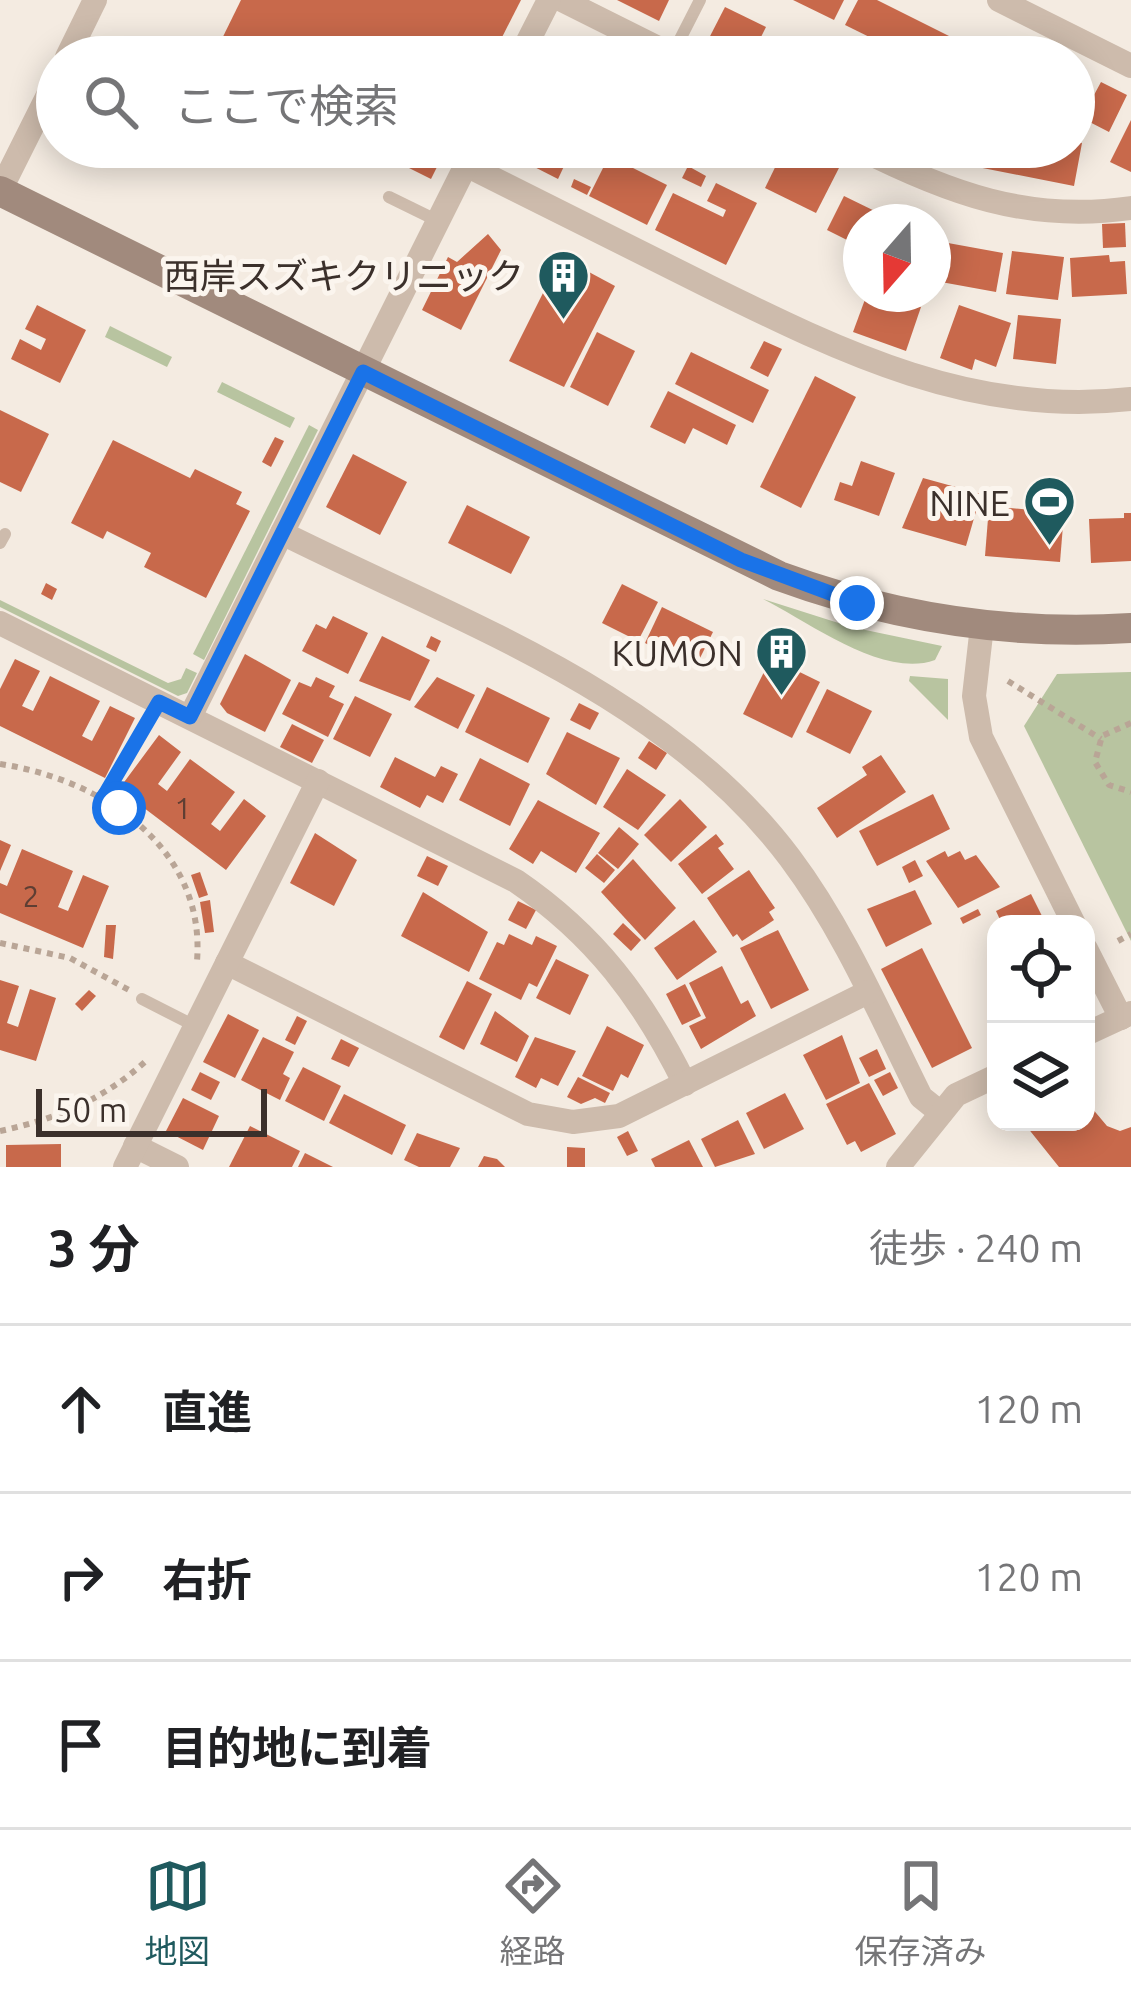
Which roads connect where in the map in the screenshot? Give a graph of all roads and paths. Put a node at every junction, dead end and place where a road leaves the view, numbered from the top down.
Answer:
1 (95, 0) edge
2 (549, 0) edge
3 (562, 0) edge
4 (700, 0) edge
5 (998, 0) edge
6 (82, 36) edge
7 (531, 36) edge
8 (634, 36) edge
9 (683, 36) edge
10 (1071, 36) edge
11 (1095, 48) edge
12 (1131, 66) edge
13 (36, 119) edge
14 (465, 168) edge
15 (494, 168) edge
16 (899, 168) edge
17 (0, 191) edge
18 (388, 196) dead end
19 (1131, 208) edge
20 (438, 221) junction
21 (363, 372) junction
22 (1131, 399) edge
23 (282, 533) junction
24 (0, 622) edge
25 (982, 626) junction
26 (1131, 628) edge
27 (1008, 681) dead end
28 (159, 702) junction
29 (190, 717) junction
30 (1131, 723) edge
31 (1101, 739) junction
32 (0, 764) edge
33 (318, 781) junction
34 (1131, 792) edge
35 (103, 798) junction
36 (1070, 915) edge
37 (1131, 934) edge
38 (1118, 941) dead end
39 (0, 943) edge
40 (226, 964) junction
41 (1095, 964) edge
42 (197, 970) dead end
43 (868, 992) junction
44 (142, 999) joint
45 (1126, 1016) edge
46 (187, 1022) junction
47 (1095, 1030) edge
48 (987, 1080) edge
49 (686, 1084) junction
50 (941, 1113) junction
51 (0, 1131) edge
52 (130, 1157) edge
53 (177, 1167) edge
54 (898, 1167) edge

1 - 6 street
2 - 7 street
3 - 8 street
4 - 9 lane
5 - 10 street
11 - 12 street
13 - 17 street
14 - 20 street
15 - 22 street
16 - 19 street
17 - 21 street
18 - 20 lane
20 - 21 street
21 - 23 street
21 - 25 street
23 - 29 street
23 - 43 street
24 - 28 street
25 - 26 street
25 - 36 street
27 - 31 path
28 - 29 street
28 - 35 path
29 - 33 street
30 - 31 path
31 - 34 path
32 - 35 path
33 - 40 street
33 - 49 street
35 - 42 path
37 - 38 path
39 - 44 path
40 - 46 street
40 - 49 street
41 - 45 street
43 - 49 street
43 - 50 street
44 - 46 lane
45 - 47 street
46 - 51 path
46 - 52 street
48 - 50 street
50 - 54 street
52 - 53 street

